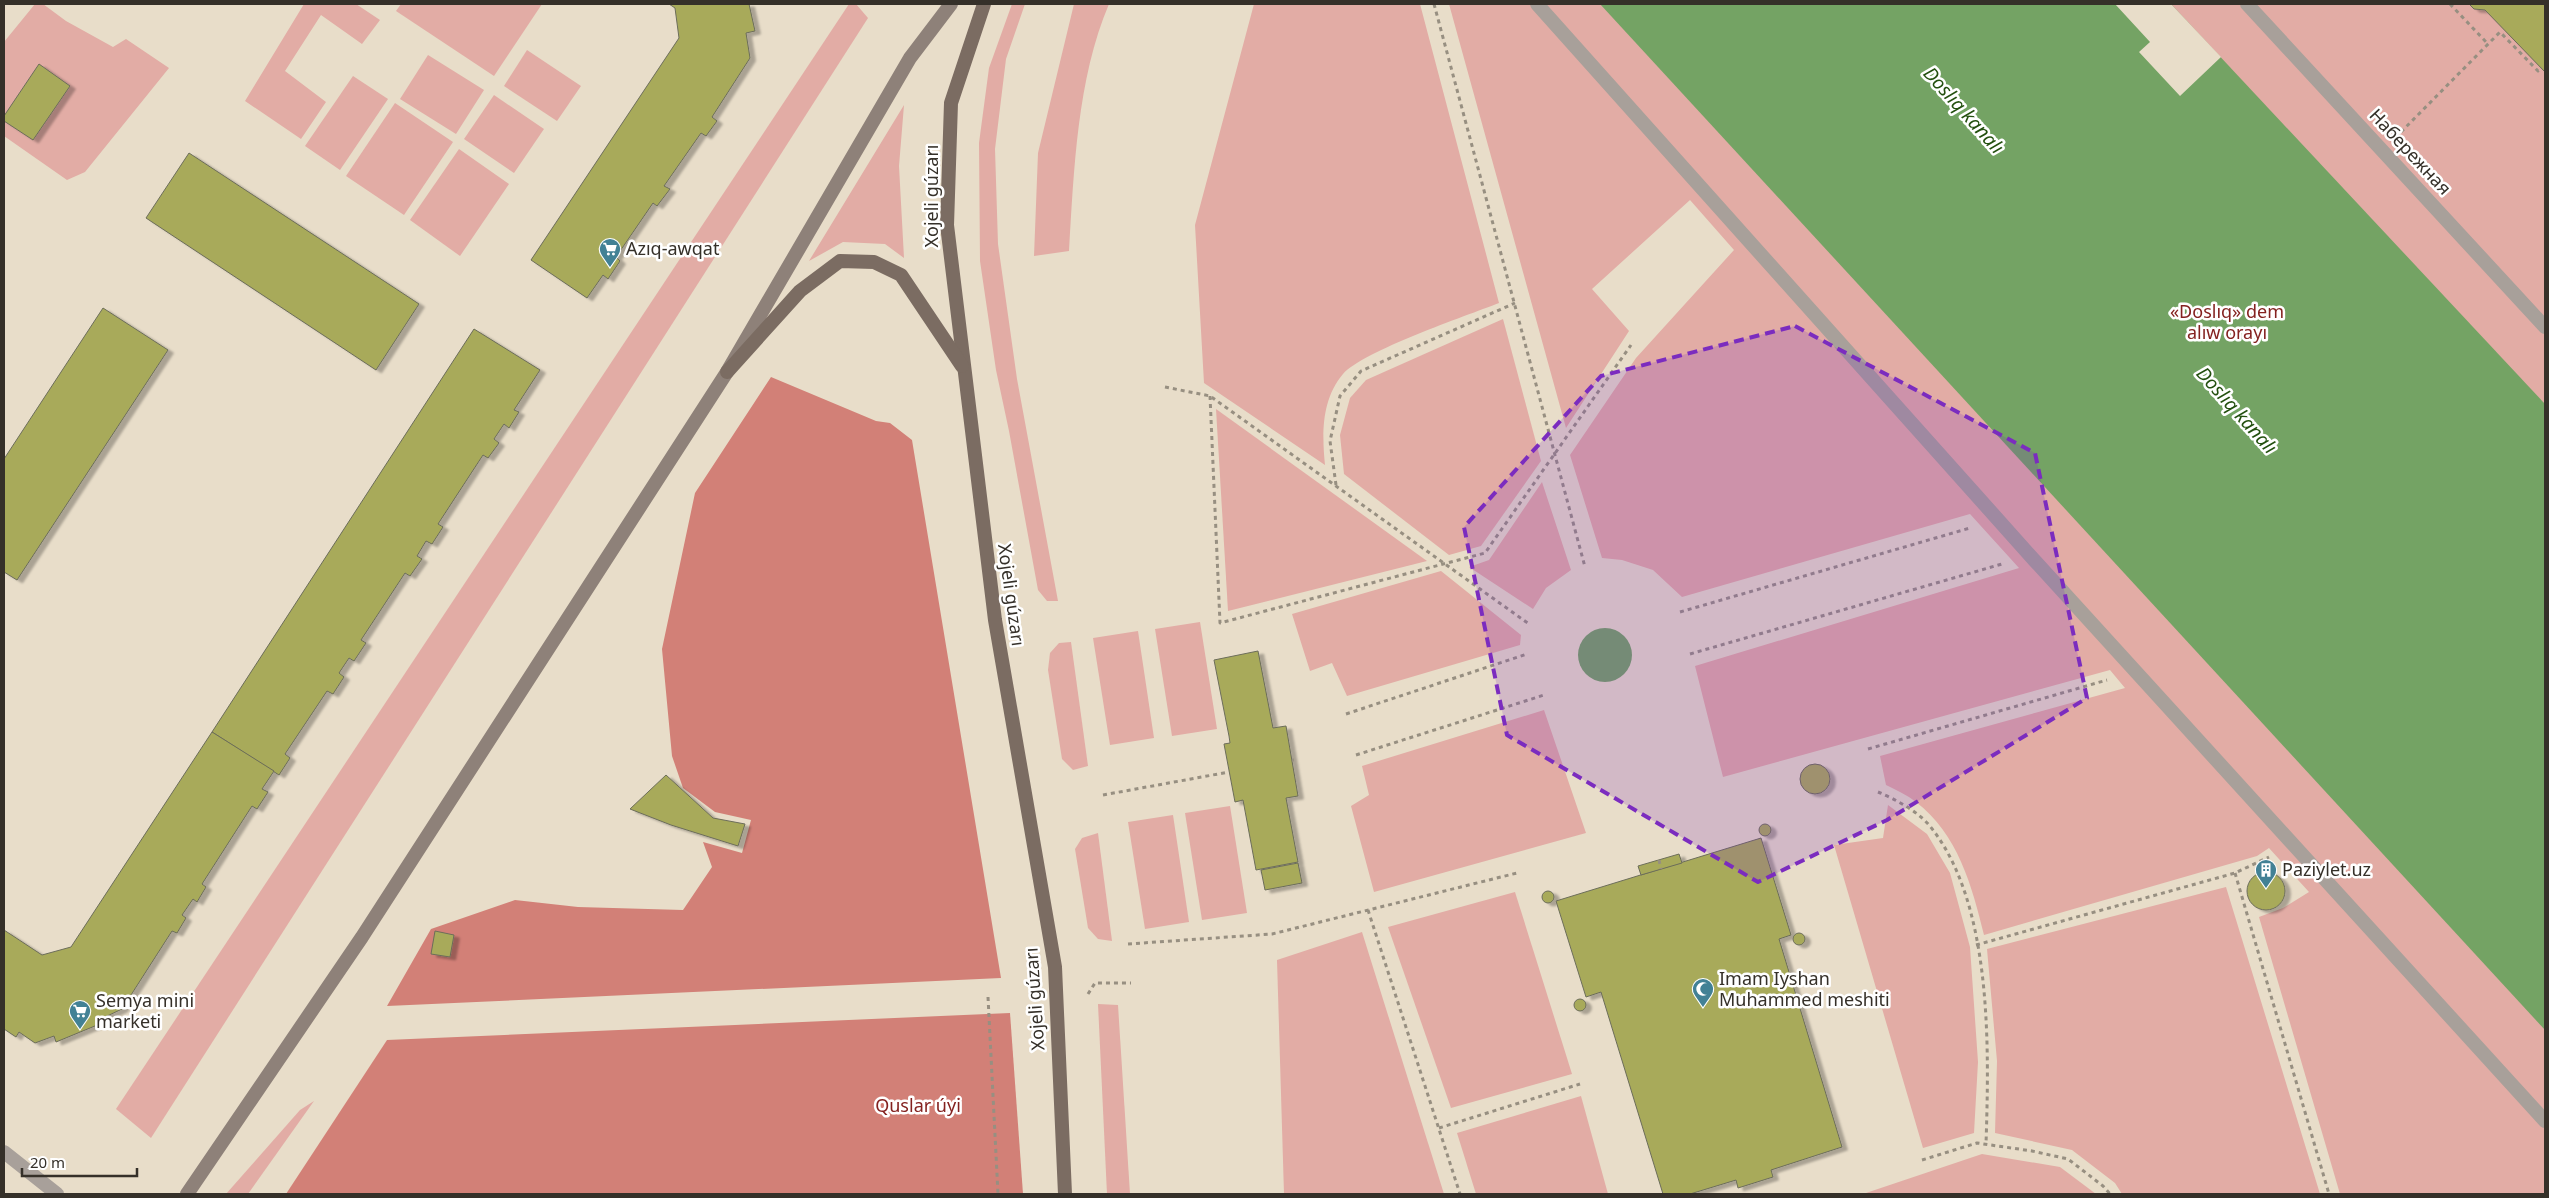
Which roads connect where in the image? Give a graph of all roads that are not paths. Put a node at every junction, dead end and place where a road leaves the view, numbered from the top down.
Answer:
1 (951, 4) edge
2 (984, 4) edge
3 (1537, 4) edge
4 (2247, 4) edge
5 (2545, 327) edge
6 (963, 368) junction
7 (728, 372) junction
8 (2545, 1121) edge
9 (4, 1152) edge
10 (57, 1194) edge
11 (187, 1194) edge
12 (1066, 1194) edge

1 - 7 main road
2 - 6 main road, Xojeli gúzarı
3 - 8 street
4 - 5 street, Набережная
6 - 7 main road
6 - 12 main road, Xojeli gúzarı
7 - 11 main road
9 - 10 street

